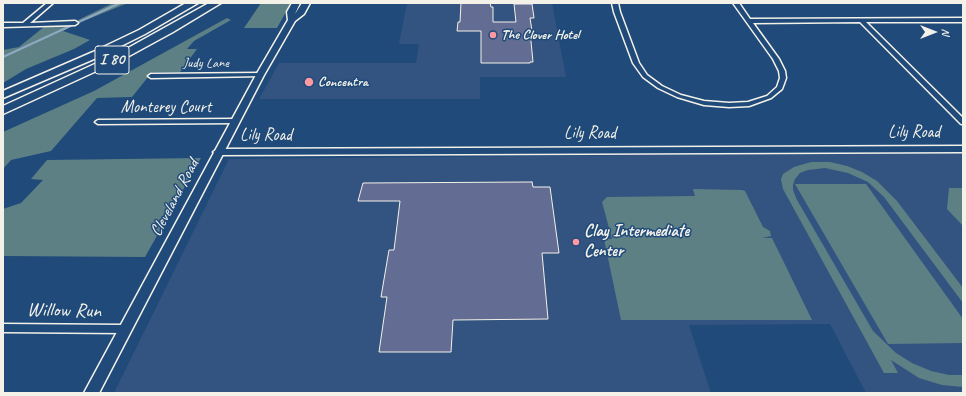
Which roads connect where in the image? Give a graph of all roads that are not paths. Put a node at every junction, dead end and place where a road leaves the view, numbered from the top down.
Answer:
1 (50, 3) edge
2 (194, 3) edge
3 (216, 3) edge
4 (296, 3) edge
5 (306, 3) edge
6 (615, 3) edge
7 (736, 3) edge
8 (292, 20) junction
9 (861, 20) junction
10 (960, 20) edge
11 (750, 21) junction
12 (75, 23) dead end
13 (3, 24) edge
14 (25, 24) junction
15 (963, 24) edge
16 (260, 75) junction
17 (151, 76) dead end
18 (3, 95) edge
19 (3, 110) edge
20 (235, 121) junction
21 (98, 122) dead end
22 (963, 122) edge
23 (963, 149) edge
24 (218, 152) junction
25 (3, 328) edge
26 (124, 329) junction
27 (91, 393) edge

1 - 14 street
2 - 18 highway, I 80
3 - 19 highway, I 80
4 - 8 main road, Cleveland Road
5 - 8 main road, Cleveland Road
6 - 11 street
7 - 11 street
8 - 16 main road, Cleveland Road
9 - 10 street
9 - 11 street
9 - 22 street
10 - 15 street
12 - 14 street
13 - 14 street
16 - 17 street, Judy Lane
16 - 20 main road, Cleveland Road
20 - 21 street, Monterey Court
20 - 24 main road, Cleveland Road
23 - 24 street, Lily Road
24 - 26 main road, Cleveland Road
25 - 26 street, Willow Run
26 - 27 main road, Cleveland Road

